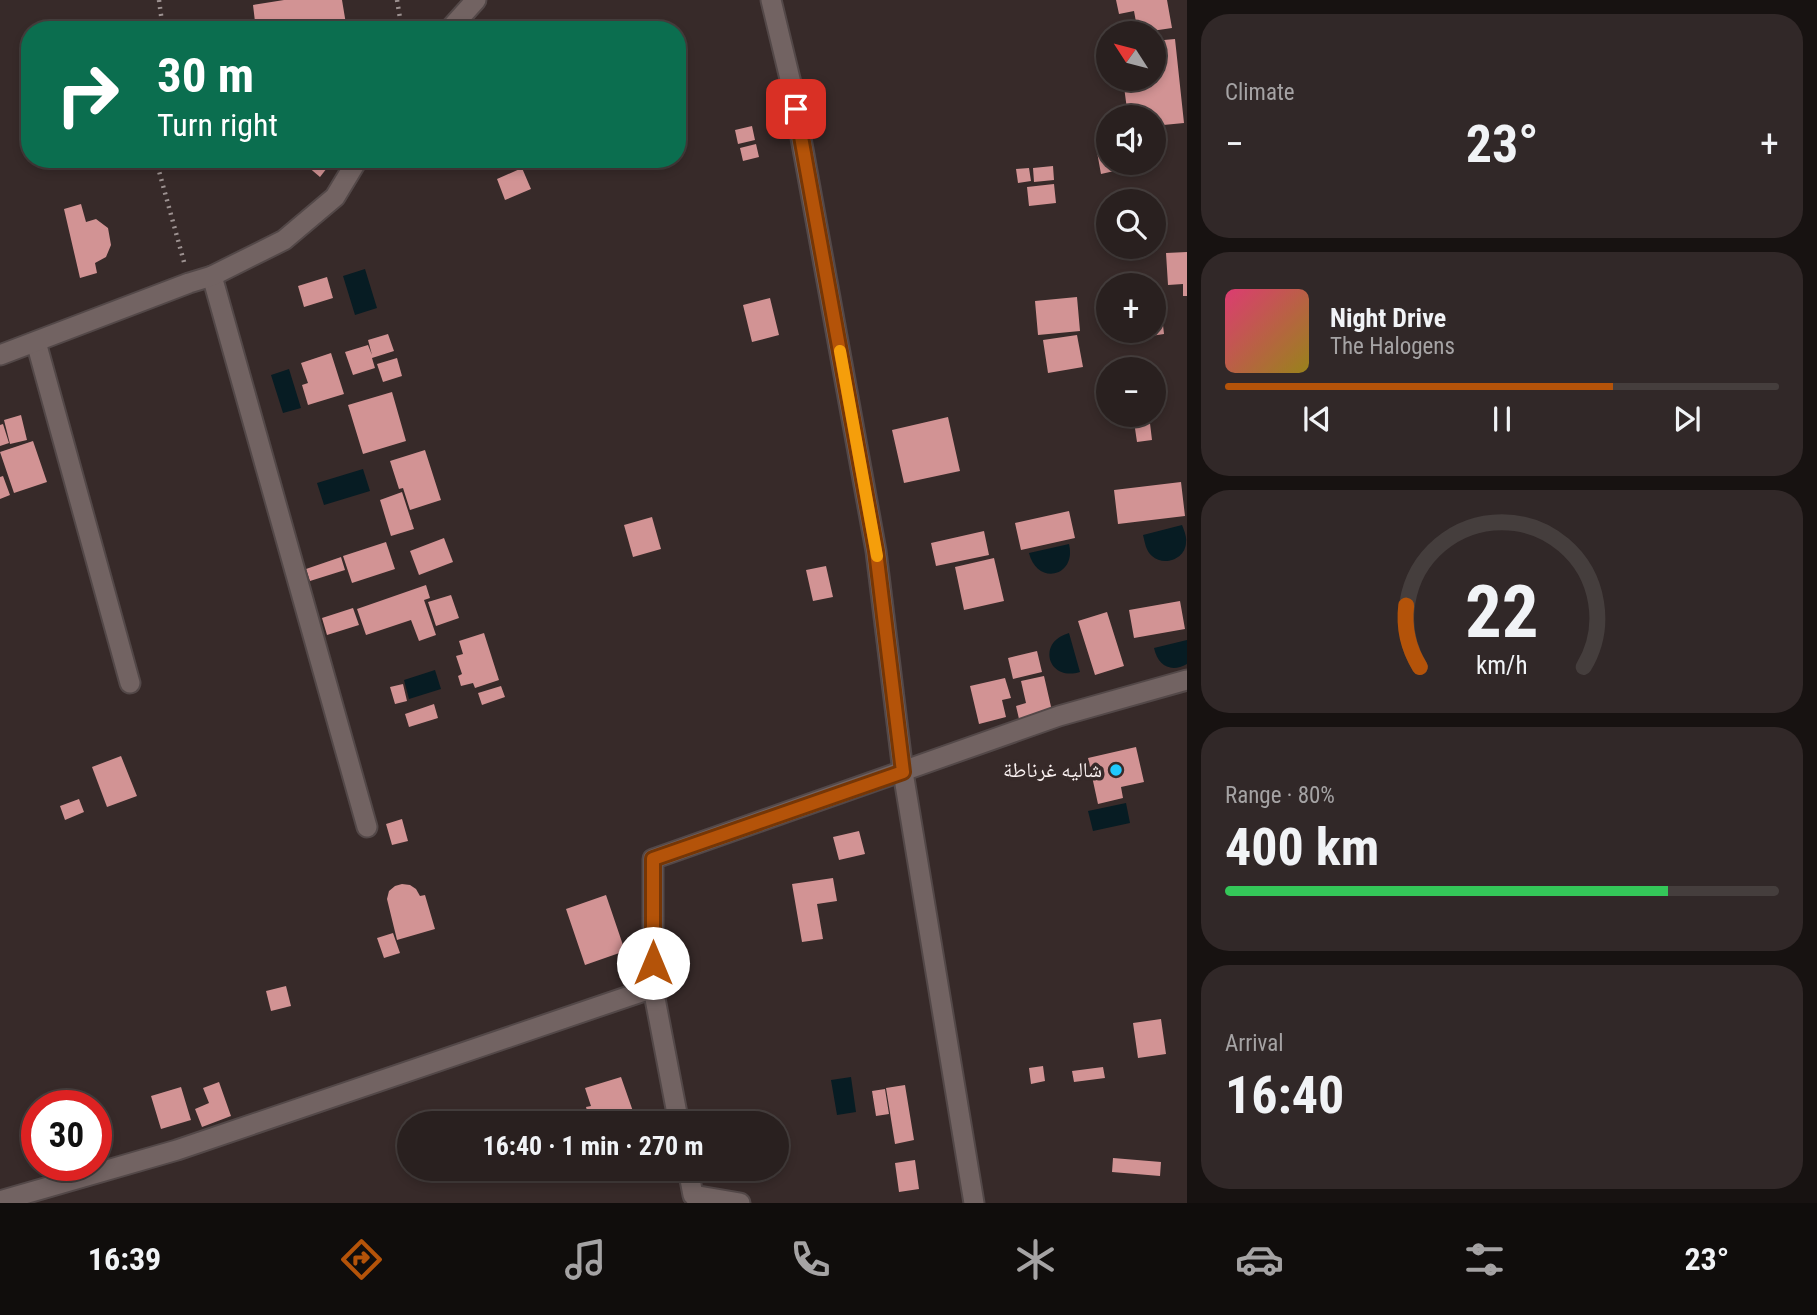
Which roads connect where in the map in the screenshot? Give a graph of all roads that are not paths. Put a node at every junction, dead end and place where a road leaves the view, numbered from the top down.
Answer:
1 (476, 0) edge
2 (771, 0) edge
3 (457, 21) edge
4 (353, 168) edge
5 (212, 276) junction
6 (36, 342) junction
7 (0, 355) edge
8 (1187, 680) edge
9 (130, 683) dead end
10 (903, 772) junction
11 (367, 827) dead end
12 (653, 988) junction
13 (677, 1111) edge
14 (690, 1181) edge
15 (0, 1201) edge
16 (740, 1203) edge
17 (974, 1203) edge

1 - 3 street
2 - 10 street
4 - 5 street
5 - 6 street
5 - 11 street
6 - 7 street
6 - 9 street
8 - 10 street
10 - 12 street
10 - 17 street
12 - 13 street
12 - 15 street
14 - 16 street

